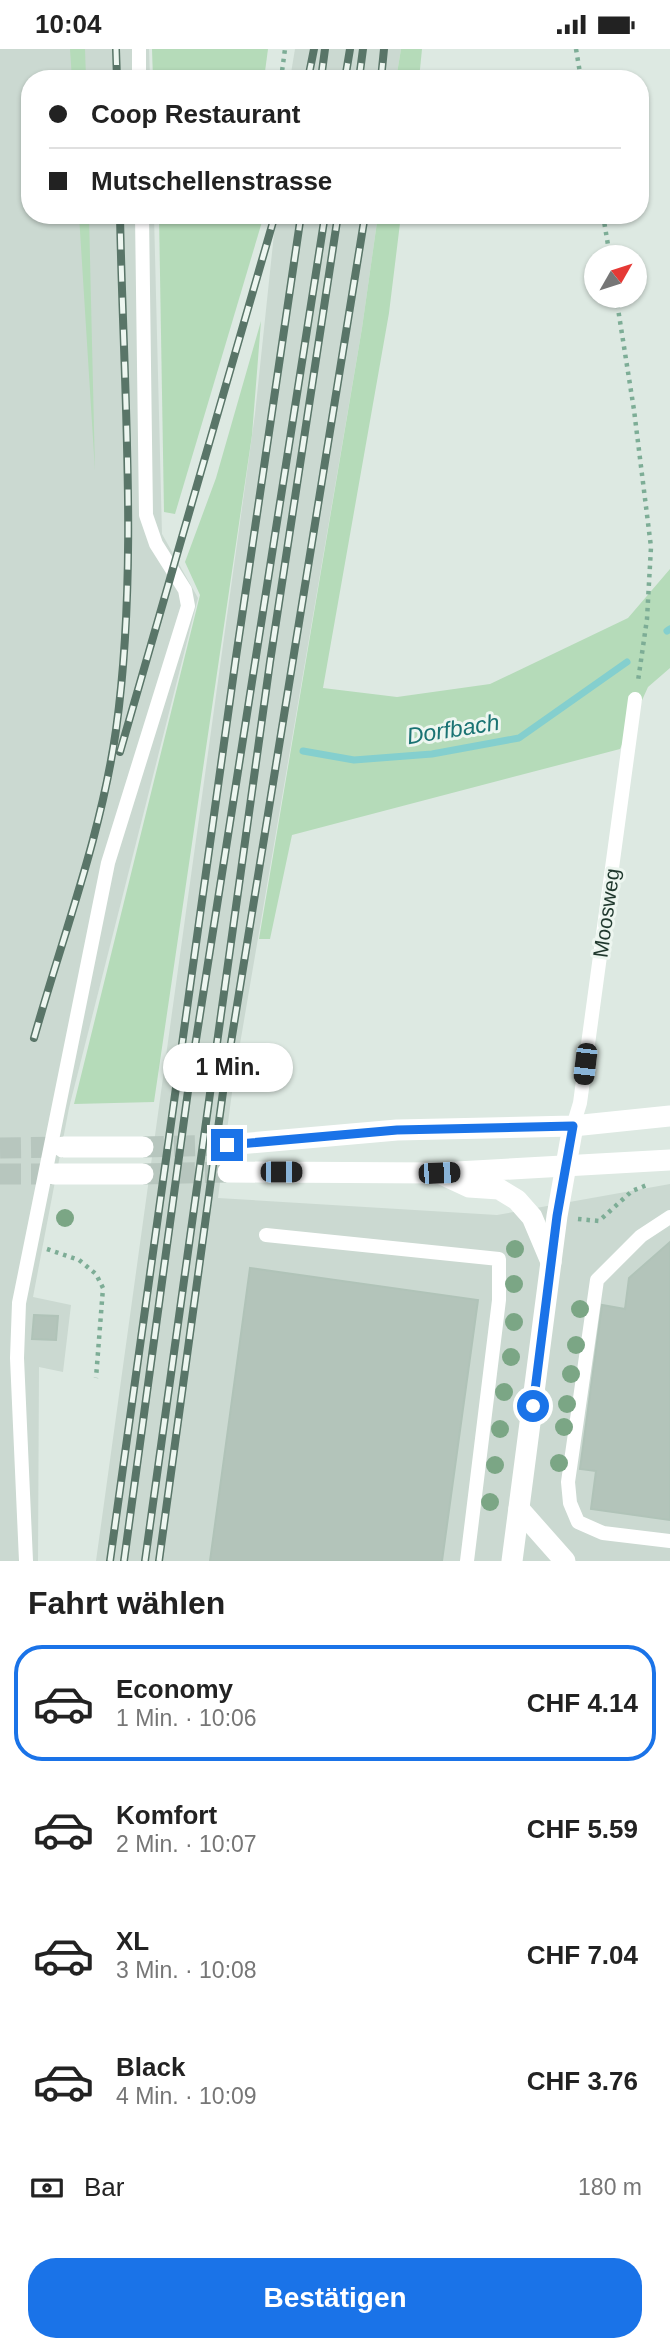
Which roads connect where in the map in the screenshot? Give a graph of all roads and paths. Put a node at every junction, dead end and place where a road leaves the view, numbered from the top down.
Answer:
1 (139, 49) edge
2 (285, 49) edge
3 (576, 49) edge
4 (139, 70) edge
5 (282, 70) edge
6 (580, 70) edge
7 (142, 224) edge
8 (604, 224) edge
9 (608, 245) edge
10 (618, 308) edge
11 (635, 699) joint
12 (670, 1116) edge
13 (573, 1126) junction
14 (227, 1145) tunnel mouth
15 (63, 1147) tunnel mouth
16 (143, 1147) tunnel mouth
17 (670, 1160) edge
18 (567, 1168) junction
19 (228, 1172) tunnel mouth
20 (439, 1173) junction
21 (54, 1174) tunnel mouth
22 (143, 1174) tunnel mouth
23 (656, 1182) dead end
24 (557, 1216) junction
25 (670, 1217) edge
26 (266, 1235) dead end
27 (30, 1243) junction
28 (551, 1263) junction
29 (96, 1378) dead end
30 (519, 1509) junction
31 (670, 1541) edge
32 (26, 1561) edge
33 (467, 1561) edge
34 (512, 1561) edge
35 (565, 1561) edge

1 - 4 lane
2 - 5 path
3 - 6 path
7 - 27 lane
8 - 9 path
10 - 11 path
11 - 13 lane, Moosweg
12 - 13 main road
13 - 14 main road
13 - 18 main road
15 - 16 main road
17 - 18 main road
18 - 20 main road
18 - 24 main road
19 - 20 main road
20 - 28 main road
21 - 22 main road
23 - 24 path
24 - 28 main road
25 - 31 lane
26 - 33 lane
27 - 29 path
27 - 32 lane
28 - 30 main road
30 - 34 main road
30 - 35 main road

